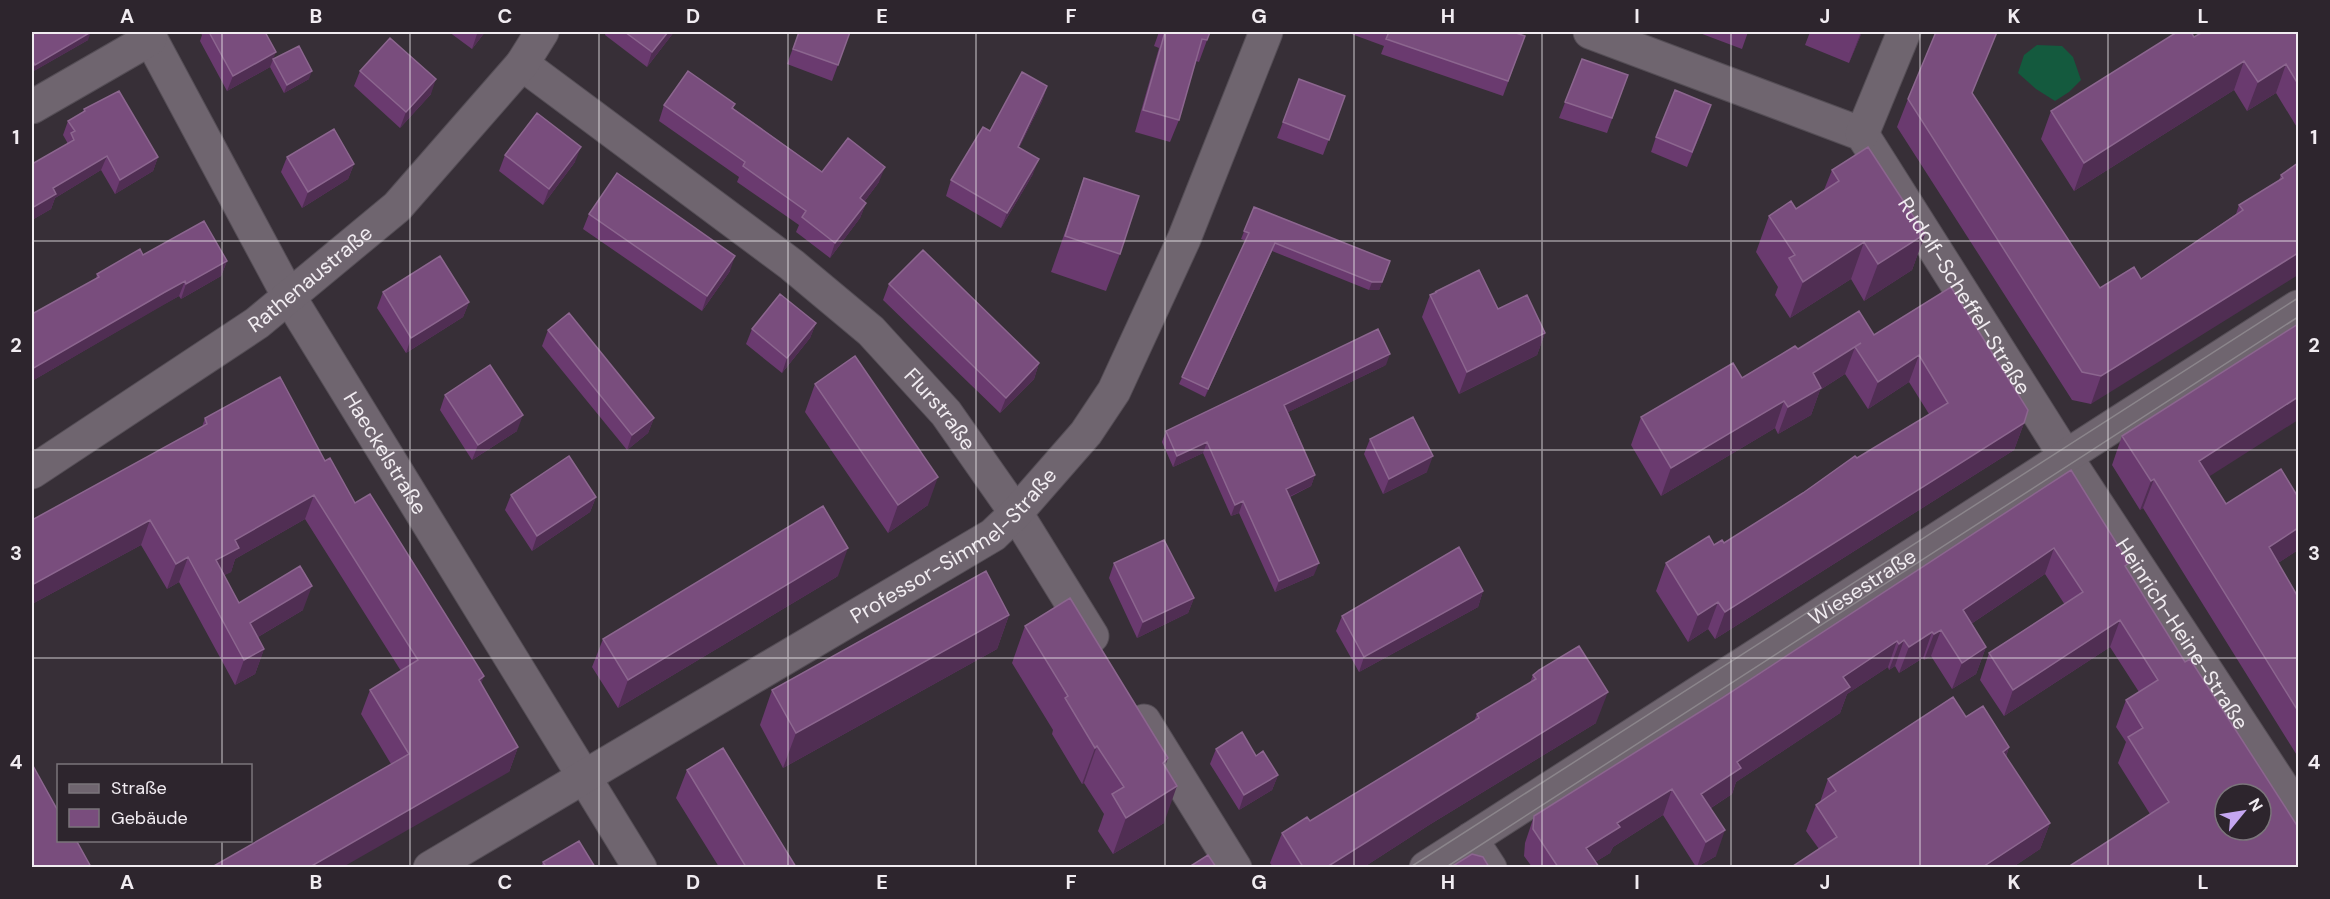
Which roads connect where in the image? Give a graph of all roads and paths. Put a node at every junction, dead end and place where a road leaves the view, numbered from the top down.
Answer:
1 (542, 32) edge
2 (1266, 32) edge
3 (1590, 32) edge
4 (1904, 32) edge
5 (148, 35) edge
6 (522, 64) junction
7 (32, 107) edge
8 (1862, 134) junction
9 (288, 295) junction
10 (2298, 307) edge
11 (2066, 457) junction
12 (32, 472) edge
13 (1016, 513) junction
14 (1109, 664) edge
15 (1128, 694) edge
16 (584, 777) junction
17 (2298, 811) edge
18 (1471, 839) junction
19 (430, 867) edge
20 (640, 867) edge
21 (1235, 867) edge
22 (1426, 867) edge
23 (1490, 867) edge

1 - 6 street, Rathenaustraße
2 - 13 street, Professor-Simmel-Straße
3 - 8 street
4 - 8 street
5 - 7 street
5 - 9 street, Haeckelstraße
6 - 9 street, Rathenaustraße
6 - 13 street, Flurstraße
8 - 11 street, Rudolf-Scheffel-Straße
9 - 12 street, Rathenaustraße
9 - 16 street, Haeckelstraße
10 - 11 street, Wiesestraße
11 - 17 street, Heinrich-Heine-Straße
11 - 18 street, Wiesestraße
13 - 14 street, Flurstraße
13 - 16 street, Professor-Simmel-Straße
15 - 21 street
16 - 19 street, Professor-Simmel-Straße
16 - 20 street, Haeckelstraße
18 - 22 street, Wiesestraße
18 - 23 street

